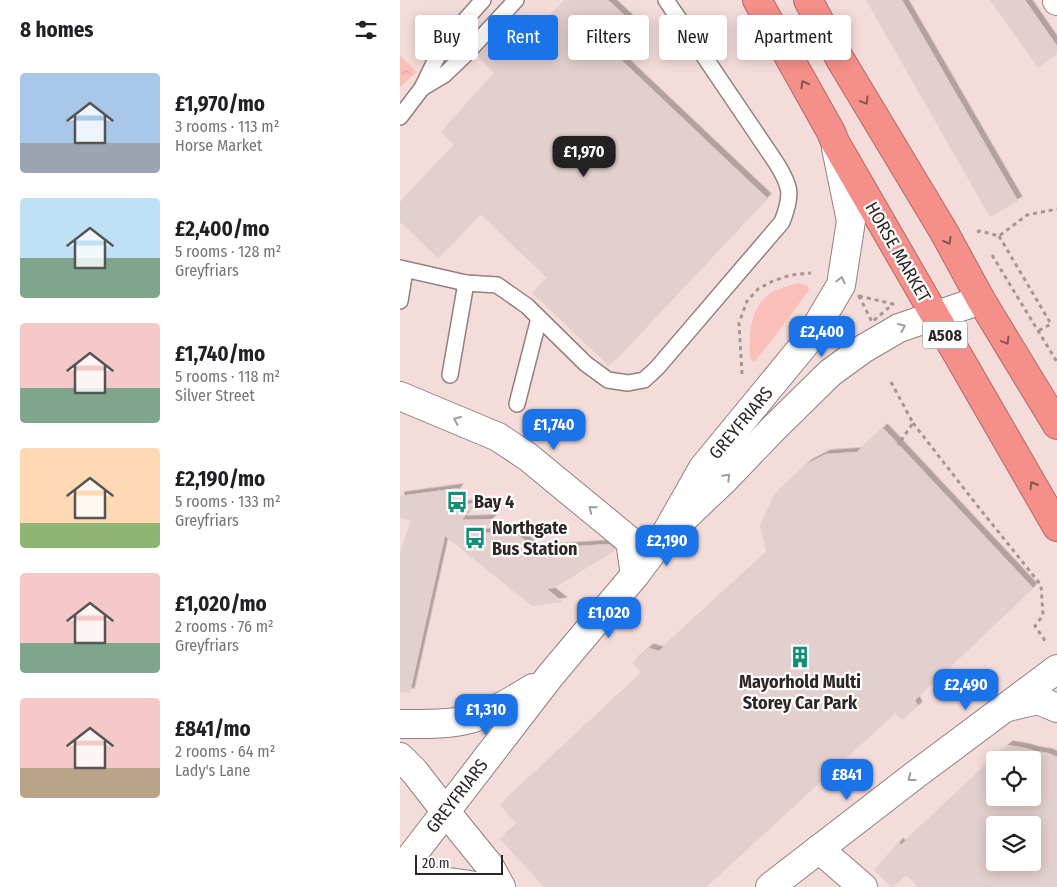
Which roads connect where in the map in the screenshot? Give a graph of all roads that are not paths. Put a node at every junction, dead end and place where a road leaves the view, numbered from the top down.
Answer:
1 (483, 0) edge
2 (516, 0) edge
3 (666, 0) edge
4 (758, 0) edge
5 (808, 0) edge
6 (422, 88) junction
7 (400, 117) edge
8 (835, 142) junction
9 (402, 269) edge
10 (466, 283) junction
11 (981, 300) junction
12 (400, 301) edge
13 (934, 316) junction
14 (539, 318) junction
15 (450, 376) dead end
16 (400, 396) edge
17 (517, 404) dead end
18 (1057, 425) edge
19 (1057, 527) edge
20 (665, 534) junction
21 (635, 574) junction
22 (1057, 669) edge
23 (550, 676) junction
24 (1007, 707) junction
25 (1057, 708) edge
26 (400, 724) edge
27 (407, 764) edge
28 (446, 812) junction
29 (818, 849) junction
30 (400, 871) edge
31 (406, 887) edge
32 (479, 887) edge
33 (502, 887) edge
34 (770, 887) edge
35 (863, 887) edge

1 - 6 lane
2 - 6 lane
3 - 14 lane
8 -> 4 highway, HORSE MARKET / A508
5 -> 11 highway, A508
6 - 7 lane
8 - 13 highway, HORSE MARKET / A508
20 -> 8 street, GREYFRIARS
9 - 10 lane
9 - 12 lane
10 - 14 lane
10 - 15 lane
11 - 13 street, GREYFRIARS
11 -> 18 highway, A508
19 -> 13 highway, HORSE MARKET / A508
20 -> 13 street, GREYFRIARS
14 - 17 lane
21 -> 16 street
20 - 21 street, GREYFRIARS
21 - 23 street, GREYFRIARS
22 - 24 street
23 - 26 street
23 - 28 street, GREYFRIARS
24 - 25 street
24 -> 29 street
27 - 28 street
28 - 30 street, GREYFRIARS
28 - 33 street
29 - 34 street
29 - 35 street
31 - 32 street

